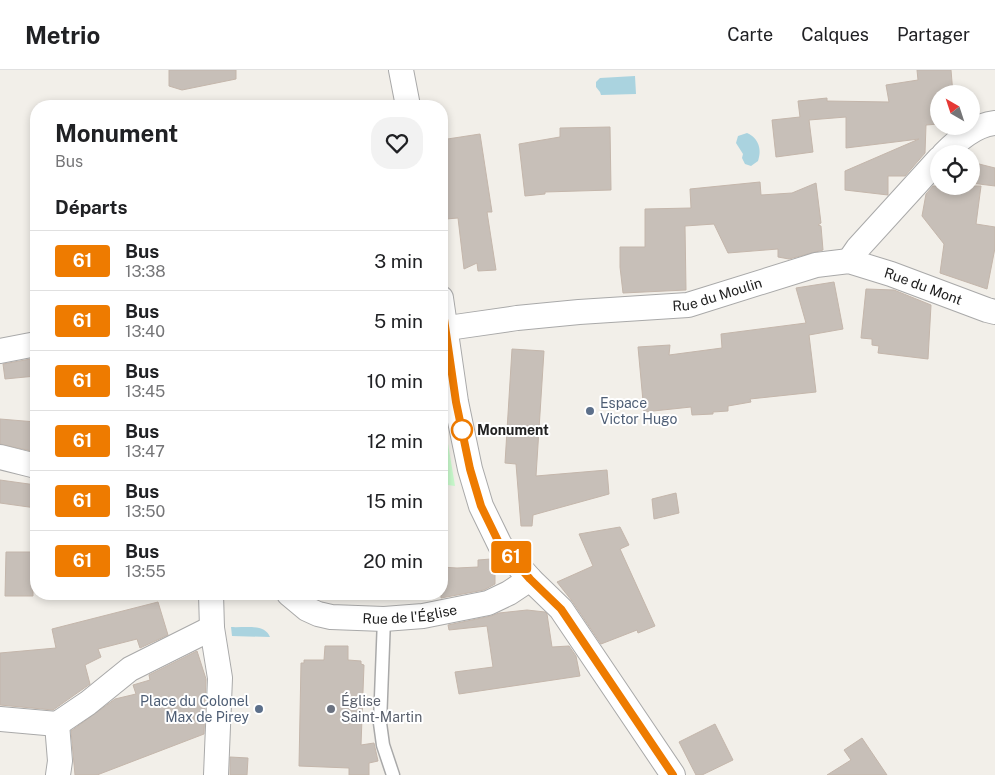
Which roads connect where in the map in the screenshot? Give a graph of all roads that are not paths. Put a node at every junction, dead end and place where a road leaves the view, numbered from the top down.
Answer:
1 (401, 70) edge
2 (407, 100) edge
3 (995, 123) edge
4 (952, 145) edge
5 (930, 169) edge
6 (849, 261) junction
7 (995, 312) edge
8 (448, 328) edge
9 (30, 345) edge
10 (0, 351) edge
11 (448, 353) edge
12 (0, 457) edge
13 (30, 464) edge
14 (530, 579) junction
15 (212, 600) edge
16 (296, 600) edge
17 (384, 619) junction
18 (212, 628) junction
19 (0, 719) edge
20 (57, 724) junction
21 (58, 775) edge
22 (216, 775) edge
23 (393, 775) edge
24 (673, 775) edge

1 - 2 street
3 - 4 street
5 - 6 street
6 - 7 street, Rue du Mont
6 - 8 street, Rue du Moulin
9 - 10 street
11 - 14 street
12 - 13 street
14 - 17 street, Rue de l'Église
14 - 24 street
15 - 18 street
16 - 17 street, Rue de l'Église
17 - 23 lane
18 - 20 street
18 - 22 street
19 - 20 street
20 - 21 street

